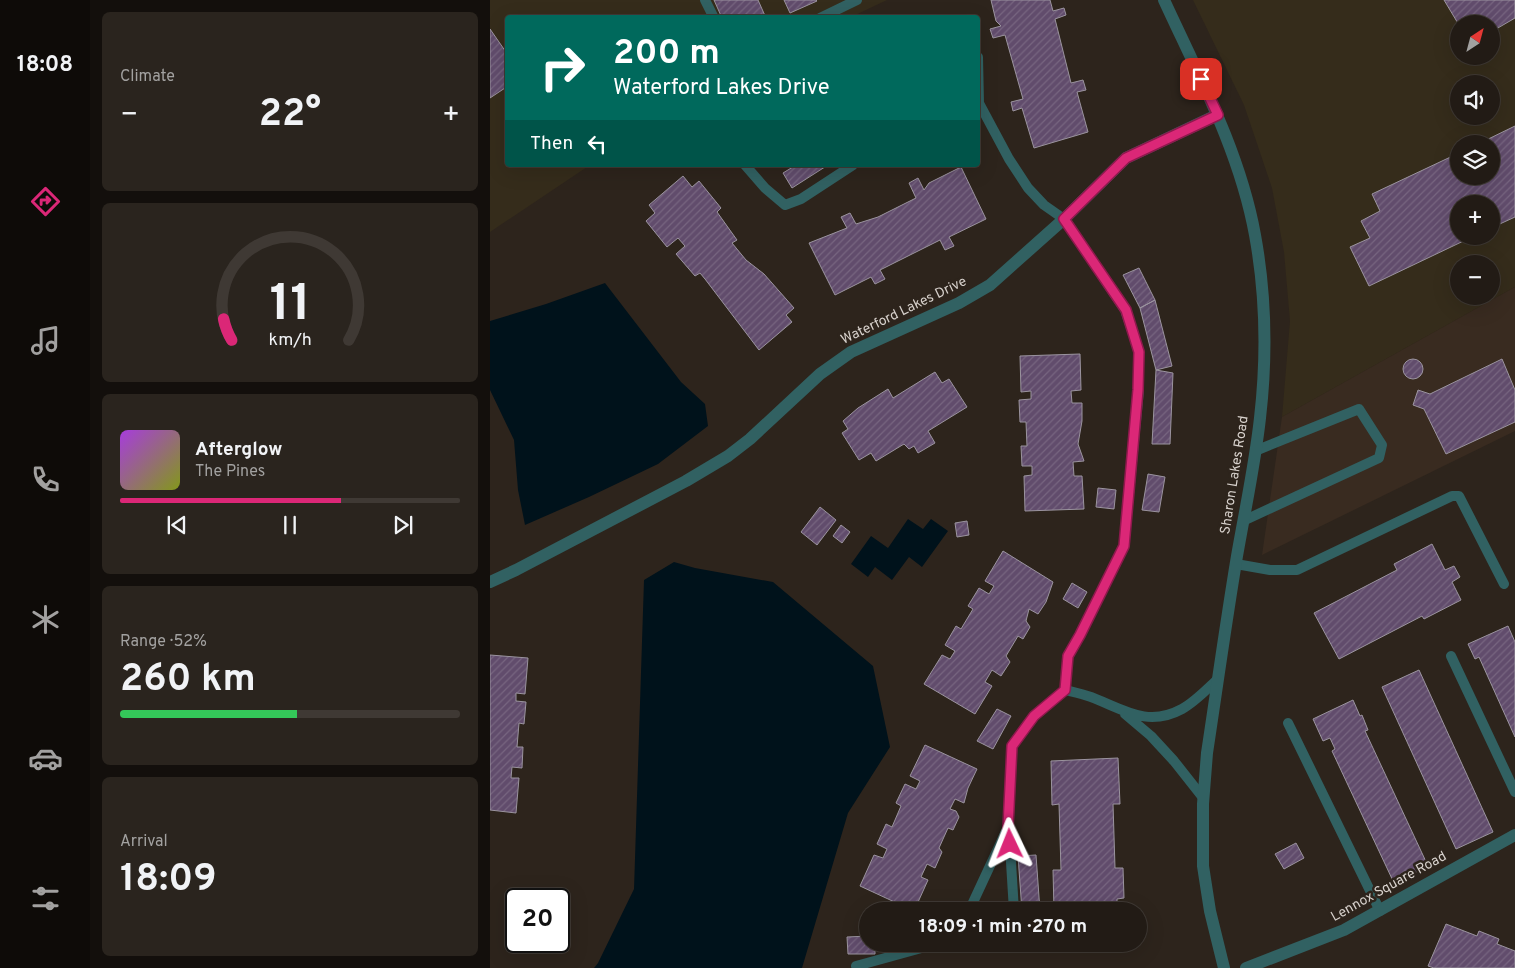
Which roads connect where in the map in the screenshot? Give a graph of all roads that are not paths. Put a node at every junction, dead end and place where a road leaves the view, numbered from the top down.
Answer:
1 (705, 0) edge
2 (857, 0) edge
3 (1164, 0) edge
4 (712, 15) edge
5 (826, 15) edge
6 (980, 108) edge
7 (1218, 115) junction
8 (747, 167) edge
9 (850, 167) edge
10 (1064, 219) junction
11 (1255, 451) junction
12 (1243, 521) junction
13 (1236, 564) junction
14 (490, 582) edge
15 (1504, 584) dead end
16 (1451, 656) dead end
17 (1218, 679) junction
18 (1065, 690) junction
19 (1121, 710) junction
20 (1288, 723) dead end
21 (1515, 792) edge
22 (1204, 799) junction
23 (1008, 827) junction
24 (1515, 835) edge
25 (973, 902) edge
26 (1013, 902) edge
27 (1380, 911) junction
28 (907, 952) edge
29 (856, 966) dead end
30 (1224, 968) edge
31 (1246, 968) edge

1 - 4 lane
2 - 5 lane
3 - 7 street, Sharon Lakes Road
6 - 10 lane
7 - 10 street, Waterford Lakes Drive
7 - 11 street, Sharon Lakes Road
8 - 9 lane
10 - 14 street, Waterford Lakes Drive
10 - 18 lane
11 - 12 street, Sharon Lakes Road
11 - 12 lane
12 - 13 street, Sharon Lakes Road
13 - 15 lane
13 - 17 street, Sharon Lakes Road
16 - 21 lane
17 - 19 lane
17 - 22 street, Sharon Lakes Road
18 - 19 lane
18 - 23 lane
19 - 22 lane
20 - 27 lane
22 - 30 street, Sharon Lakes Road
23 - 25 lane
23 - 26 lane
24 - 27 street, Lennox Square Road
27 - 31 street, Lennox Square Road
28 - 29 lane

